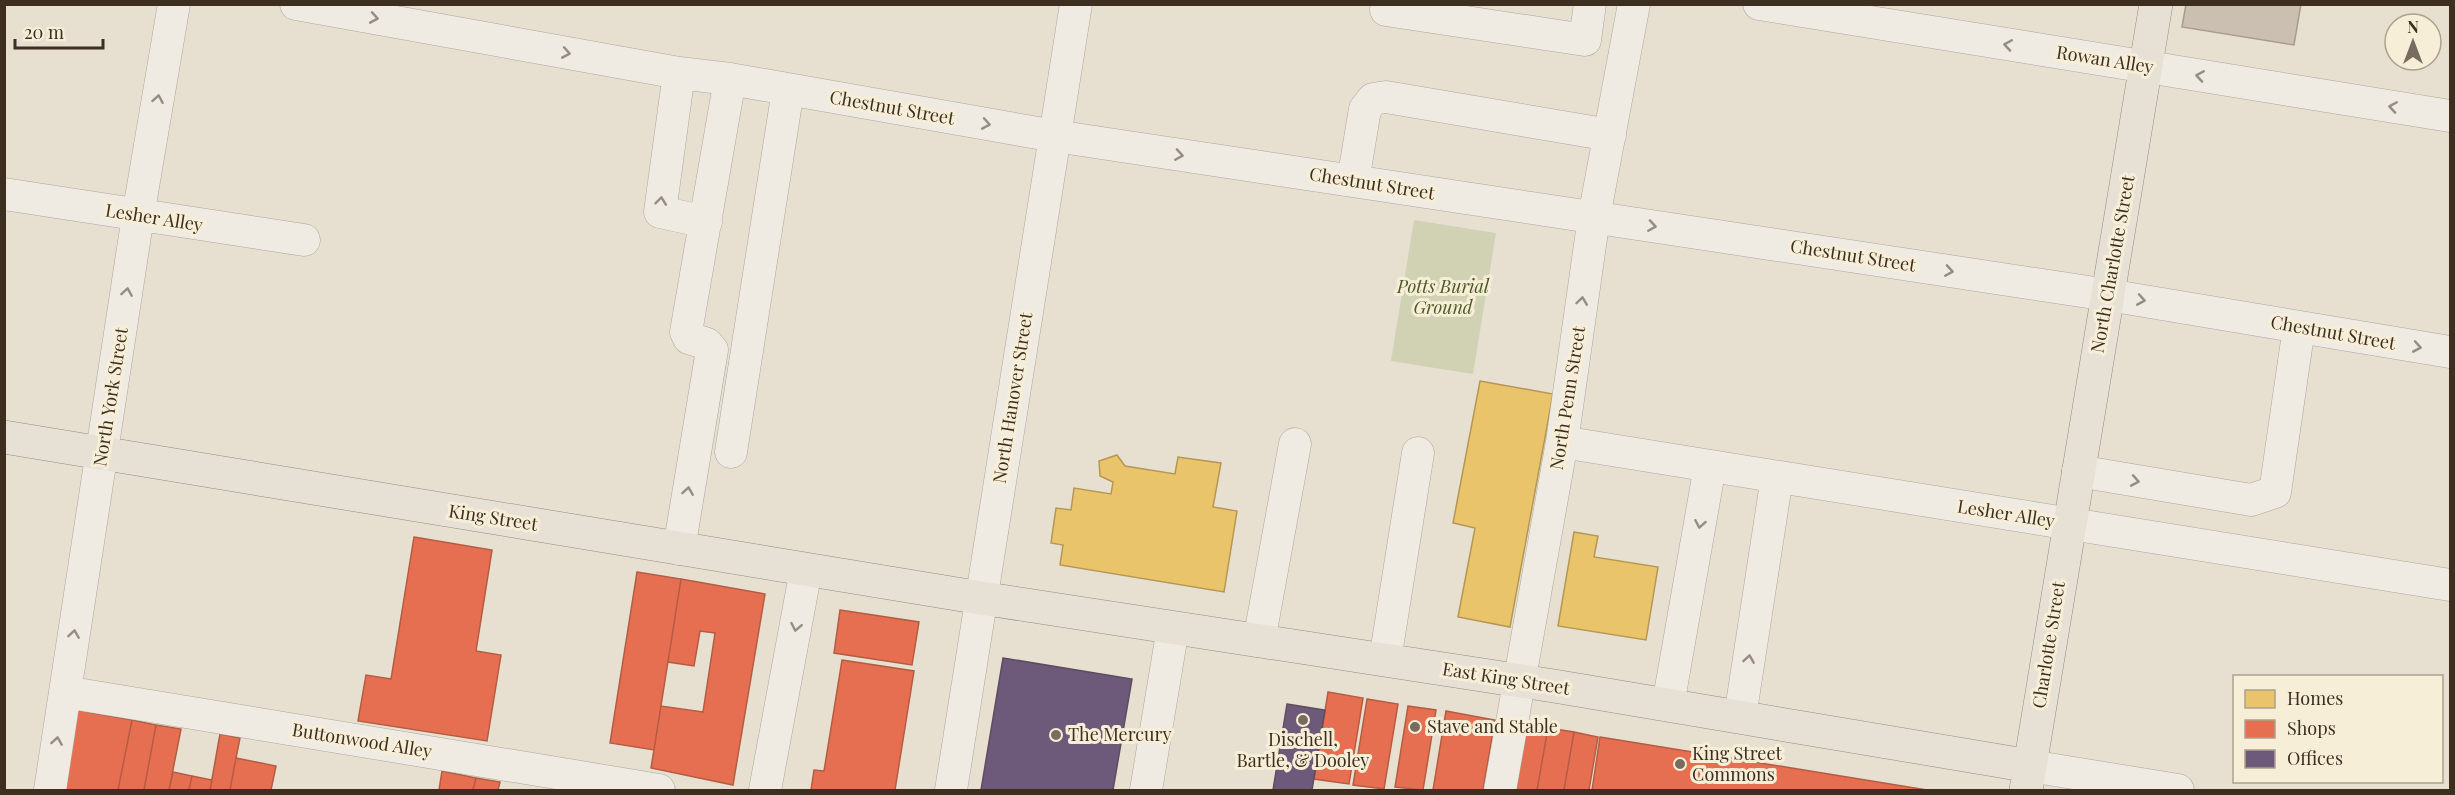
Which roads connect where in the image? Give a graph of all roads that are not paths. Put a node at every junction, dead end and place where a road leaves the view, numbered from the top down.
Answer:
1 (174, 4) edge
2 (296, 4) edge
3 (1076, 4) edge
4 (1387, 4) edge
5 (1590, 4) edge
6 (1634, 4) edge
7 (1759, 4) edge
8 (2156, 4) edge
9 (2146, 67) junction
10 (680, 73) junction
11 (730, 79) junction
12 (788, 90) junction
13 (2451, 116) edge
14 (1610, 135) junction
15 (1055, 136) junction
16 (1353, 181) junction
17 (4, 194) edge
18 (138, 216) junction
19 (1594, 217) junction
20 (706, 222) junction
21 (304, 240) dead end
22 (2108, 295) junction
23 (2299, 327) junction
24 (2451, 352) edge
25 (4, 437) edge
26 (1562, 442) junction
27 (1295, 444) dead end
28 (731, 452) dead end
29 (102, 453) junction
30 (1418, 453) dead end
31 (1710, 466) junction
32 (2078, 471) junction
33 (1777, 477) junction
34 (2068, 524) junction
35 (679, 549) junction
36 (806, 570) junction
37 (2451, 585) edge
38 (981, 598) junction
39 (1173, 628) junction
40 (1259, 641) junction
41 (1385, 660) junction
42 (1519, 681) junction
43 (65, 692) junction
44 (1668, 705) junction
45 (1740, 717) junction
46 (2028, 778) edge
47 (50, 790) edge
48 (659, 790) edge
49 (765, 790) edge
50 (951, 790) edge
51 (1146, 790) edge
52 (1500, 790) edge
53 (2178, 790) edge

18 -> 1 street, North York Street
2 -> 10 street, Chestnut Street
3 - 15 street, North Hanover Street
4 - 5 street
6 - 14 street, North Penn Street
9 -> 7 street, Rowan Alley
8 - 9 main road, North Charlotte Street
13 -> 9 street, Rowan Alley
9 - 22 main road, North Charlotte Street
10 - 11 street, Chestnut Street
20 -> 10 street
11 - 12 street, Chestnut Street
11 - 20 street
12 -> 15 street, Chestnut Street
12 - 28 street
14 - 16 street
14 - 19 street, North Penn Street
15 -> 16 street, Chestnut Street
15 - 38 street, North Hanover Street
16 - 19 street, Chestnut Street
17 - 18 street, Lesher Alley
18 - 21 street, Lesher Alley
29 -> 18 street, North York Street
19 -> 22 street, Chestnut Street
26 -> 19 street, North Penn Street
35 -> 20 street
22 -> 23 street, Chestnut Street
22 - 32 main road, North Charlotte Street
23 -> 24 street, Chestnut Street
32 -> 23 street
25 - 29 main road, King Street
26 - 31 street, Lesher Alley
26 - 42 street, North Penn Street
27 - 40 street
29 - 35 main road, King Street
43 -> 29 street, North York Street
30 - 41 street
31 - 33 street, Lesher Alley
31 -> 44 street
32 - 34 main road, North Charlotte Street
33 - 34 street, Lesher Alley
45 -> 33 street
34 - 37 street, Lesher Alley
34 - 46 main road, Charlotte Street
35 - 36 main road, King Street
36 - 38 main road, King Street
36 -> 49 street
38 - 39 main road, East King Street
38 - 50 street, North Hanover Street
39 - 40 main road, East King Street
39 - 51 street
40 - 41 main road, East King Street
41 - 42 main road, East King Street
42 - 44 main road, East King Street
42 - 52 street, North Penn Street
47 -> 43 street, North York Street
43 - 48 street, Buttonwood Alley
44 - 45 main road, East King Street
45 - 46 main road, East King Street
46 - 53 street

